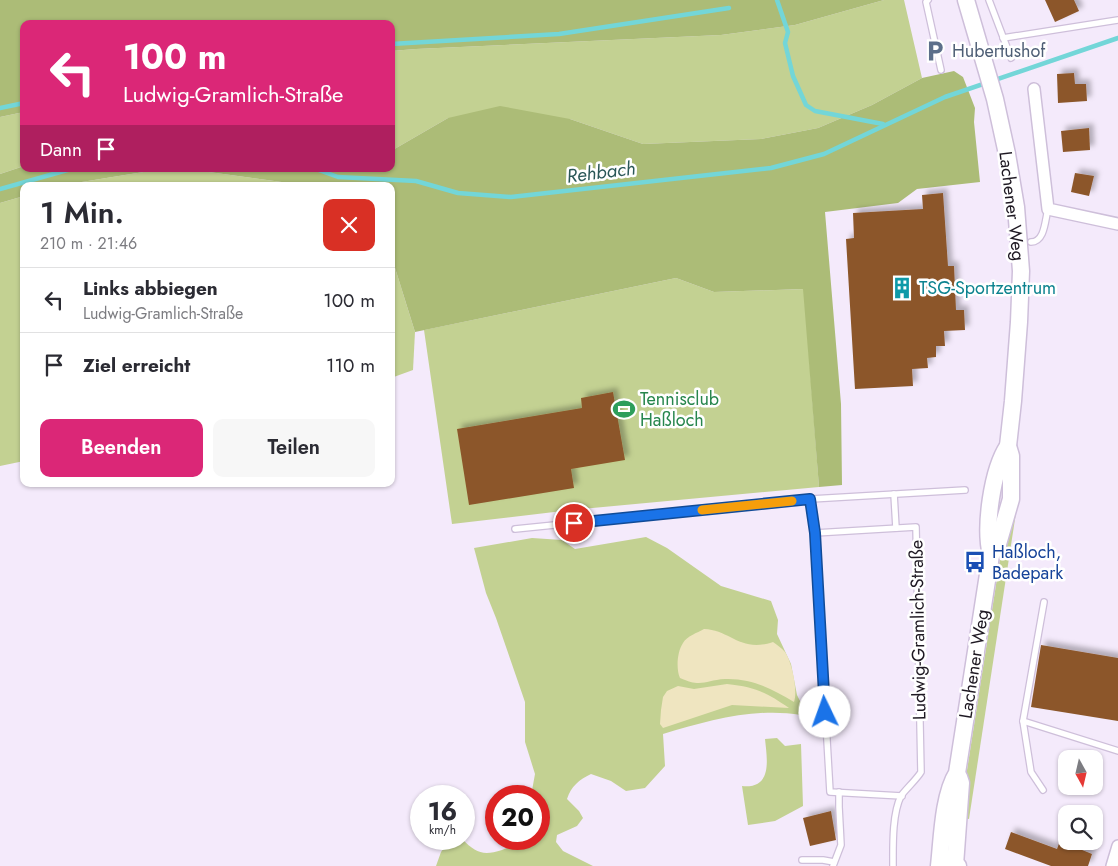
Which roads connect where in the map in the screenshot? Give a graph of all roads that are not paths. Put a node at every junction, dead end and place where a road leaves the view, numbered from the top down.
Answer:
1 (928, 0) edge
2 (966, 0) edge
3 (989, 0) edge
4 (1118, 20) edge
5 (1003, 38) junction
6 (1011, 58) dead end
7 (941, 70) dead end
8 (1034, 89) dead end
9 (1048, 209) junction
10 (1118, 224) edge
11 (1031, 242) dead end
12 (965, 490) dead end
13 (894, 494) junction
14 (810, 499) junction
15 (896, 528) junction
16 (515, 529) dead end
17 (815, 533) junction
18 (1044, 602) dead end
19 (1023, 720) junction
20 (1118, 751) edge
21 (1043, 790) dead end
22 (839, 792) junction
23 (902, 796) junction
24 (1118, 846) edge
25 (802, 860) dead end
26 (834, 864) edge
27 (894, 866) edge
28 (951, 866) edge
29 (1112, 866) edge

1 - 7 lane
2 - 28 main road, Lachener Weg
3 - 5 lane
4 - 5 lane
5 - 6 lane
8 - 9 street
9 - 10 street
9 - 11 lane
12 - 13 lane
13 - 14 lane
13 - 15 lane
14 - 16 lane
14 - 17 lane
15 - 17 lane, Ludwig-Gramlich-Straße
15 - 23 lane, Ludwig-Gramlich-Straße
17 - 22 lane
18 - 19 lane
19 - 20 lane
19 - 21 lane
22 - 23 lane
22 - 26 lane
23 - 27 lane, Ludwig-Gramlich-Straße
24 - 29 street
25 - 26 lane

